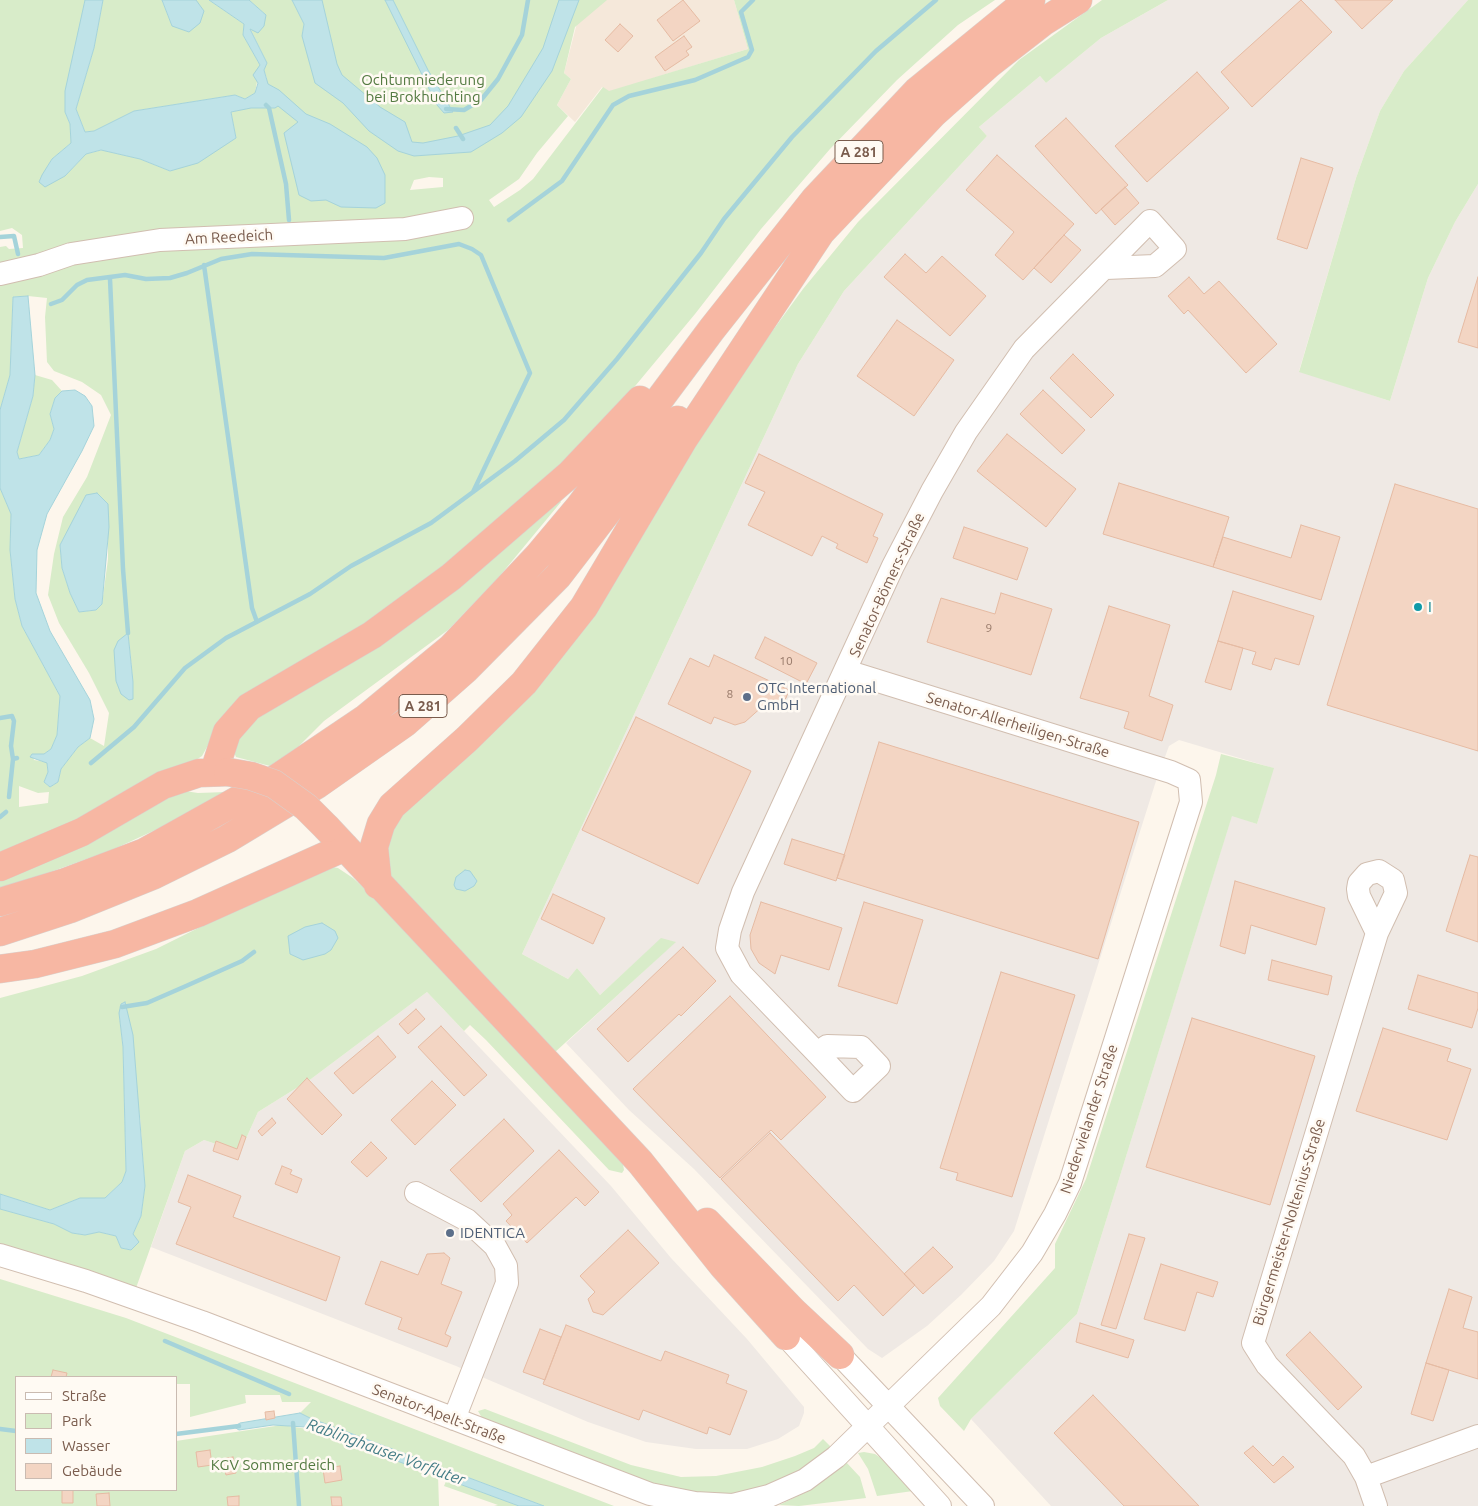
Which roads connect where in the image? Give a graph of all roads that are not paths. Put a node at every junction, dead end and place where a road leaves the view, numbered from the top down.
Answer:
1 (1031, 0) edge
2 (1078, 0) edge
3 (462, 218) dead end
4 (1106, 268) dead end
5 (0, 274) edge
6 (712, 329) junction
7 (743, 346) junction
8 (846, 671) junction
9 (221, 772) junction
10 (1189, 780) joint
11 (336, 837) junction
12 (0, 867) edge
13 (378, 885) junction
14 (0, 902) edge
15 (0, 932) edge
16 (1376, 933) dead end
17 (0, 969) edge
18 (818, 1054) dead end
19 (640, 1162) junction
20 (416, 1193) dead end
21 (0, 1254) edge
22 (786, 1336) joint
23 (840, 1355) joint
24 (889, 1405) junction
25 (454, 1419) junction
26 (867, 1427) junction
27 (1478, 1436) edge
28 (1366, 1477) junction
29 (940, 1506) edge
30 (983, 1506) edge
31 (1376, 1506) edge

1 - 6 highway, A 281
2 - 7 highway, A 281
3 - 5 street, Am Reedeich
4 - 8 street, Senator-Bömers-Straße
6 - 9 highway
6 - 14 highway, A 281
7 - 13 highway
7 - 15 highway, A 281
8 - 10 street, Senator-Allerheiligen-Straße
8 - 18 street, Senator-Bömers-Straße
9 - 11 highway, bridge
9 - 12 highway
10 - 24 street, Niedervielander Straße
11 - 13 highway
11 - 17 highway
13 - 19 highway
16 - 28 street, Bürgermeister-Noltenius-Straße
19 - 22 highway
19 - 23 highway
20 - 25 street
21 - 25 street, Senator-Apelt-Straße
22 - 26 street
23 - 24 street
24 - 26 street, Senator-Apelt-Straße
24 - 30 street
25 - 26 street, Senator-Apelt-Straße
26 - 29 street
27 - 28 street
28 - 31 street

